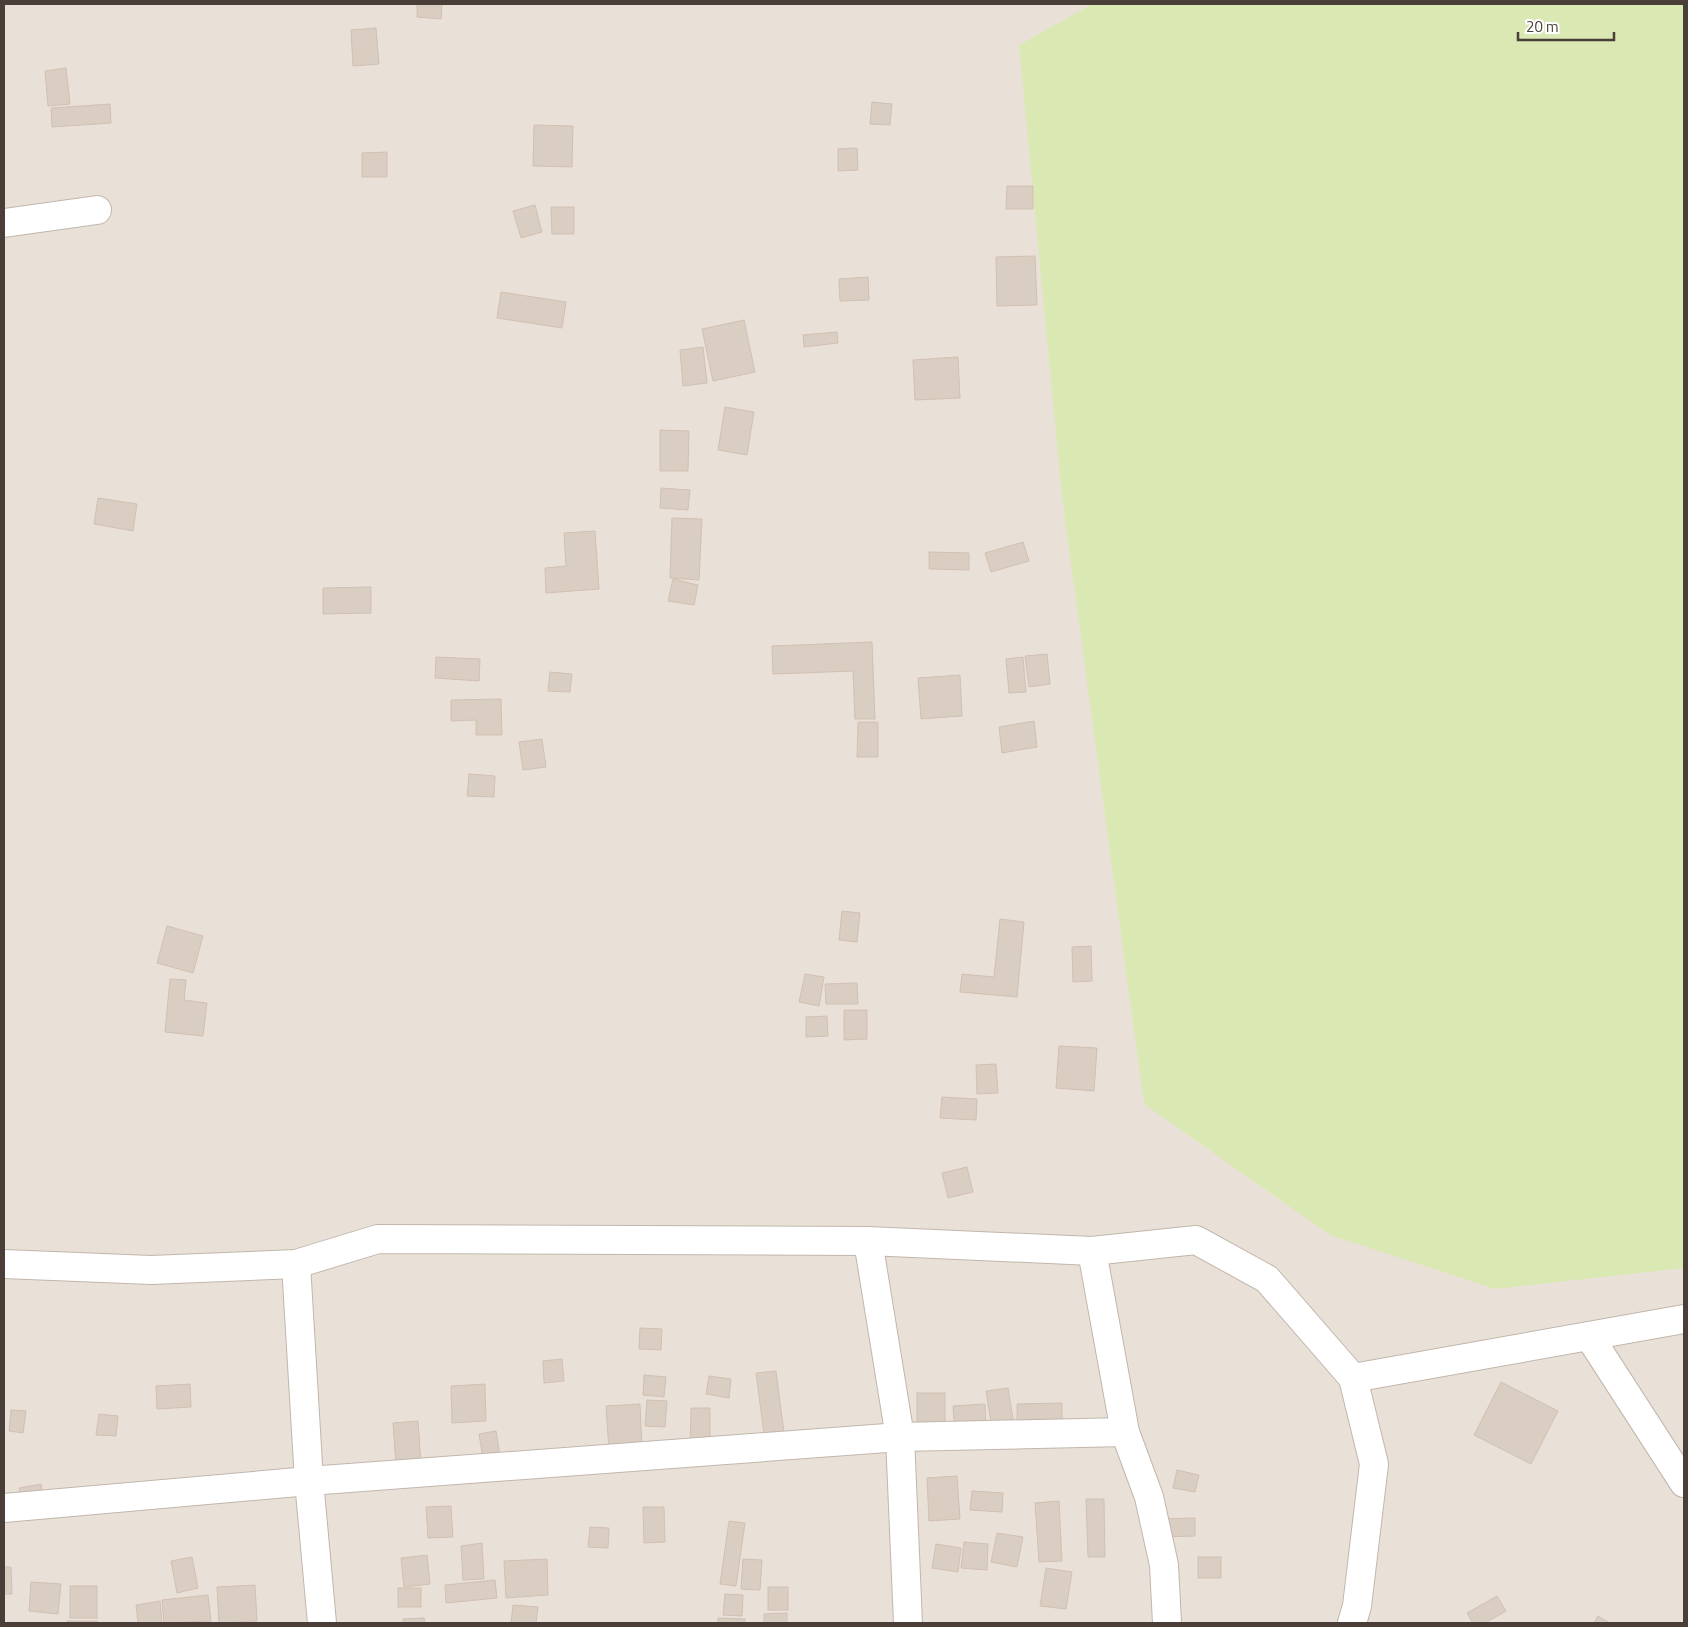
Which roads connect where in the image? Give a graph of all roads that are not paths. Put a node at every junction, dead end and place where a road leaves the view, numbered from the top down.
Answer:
1 (97, 210) dead end
2 (4, 224) edge
3 (868, 1240) junction
4 (1092, 1251) junction
5 (4, 1264) edge
6 (296, 1264) junction
7 (1684, 1319) edge
8 (1589, 1336) junction
9 (1353, 1378) junction
10 (1125, 1432) junction
11 (900, 1437) junction
12 (309, 1481) junction
13 (1684, 1483) edge
14 (4, 1508) edge
15 (322, 1623) edge
16 (908, 1623) edge
17 (1167, 1623) edge
18 (1352, 1623) edge

1 - 2 street
3 - 4 street
3 - 6 street
3 - 11 street
4 - 9 street
4 - 10 street
5 - 6 street
6 - 12 street
7 - 8 street
8 - 9 street
8 - 13 street
9 - 18 street
10 - 11 street
10 - 17 street
11 - 12 street
11 - 16 street
12 - 14 street
12 - 15 street

